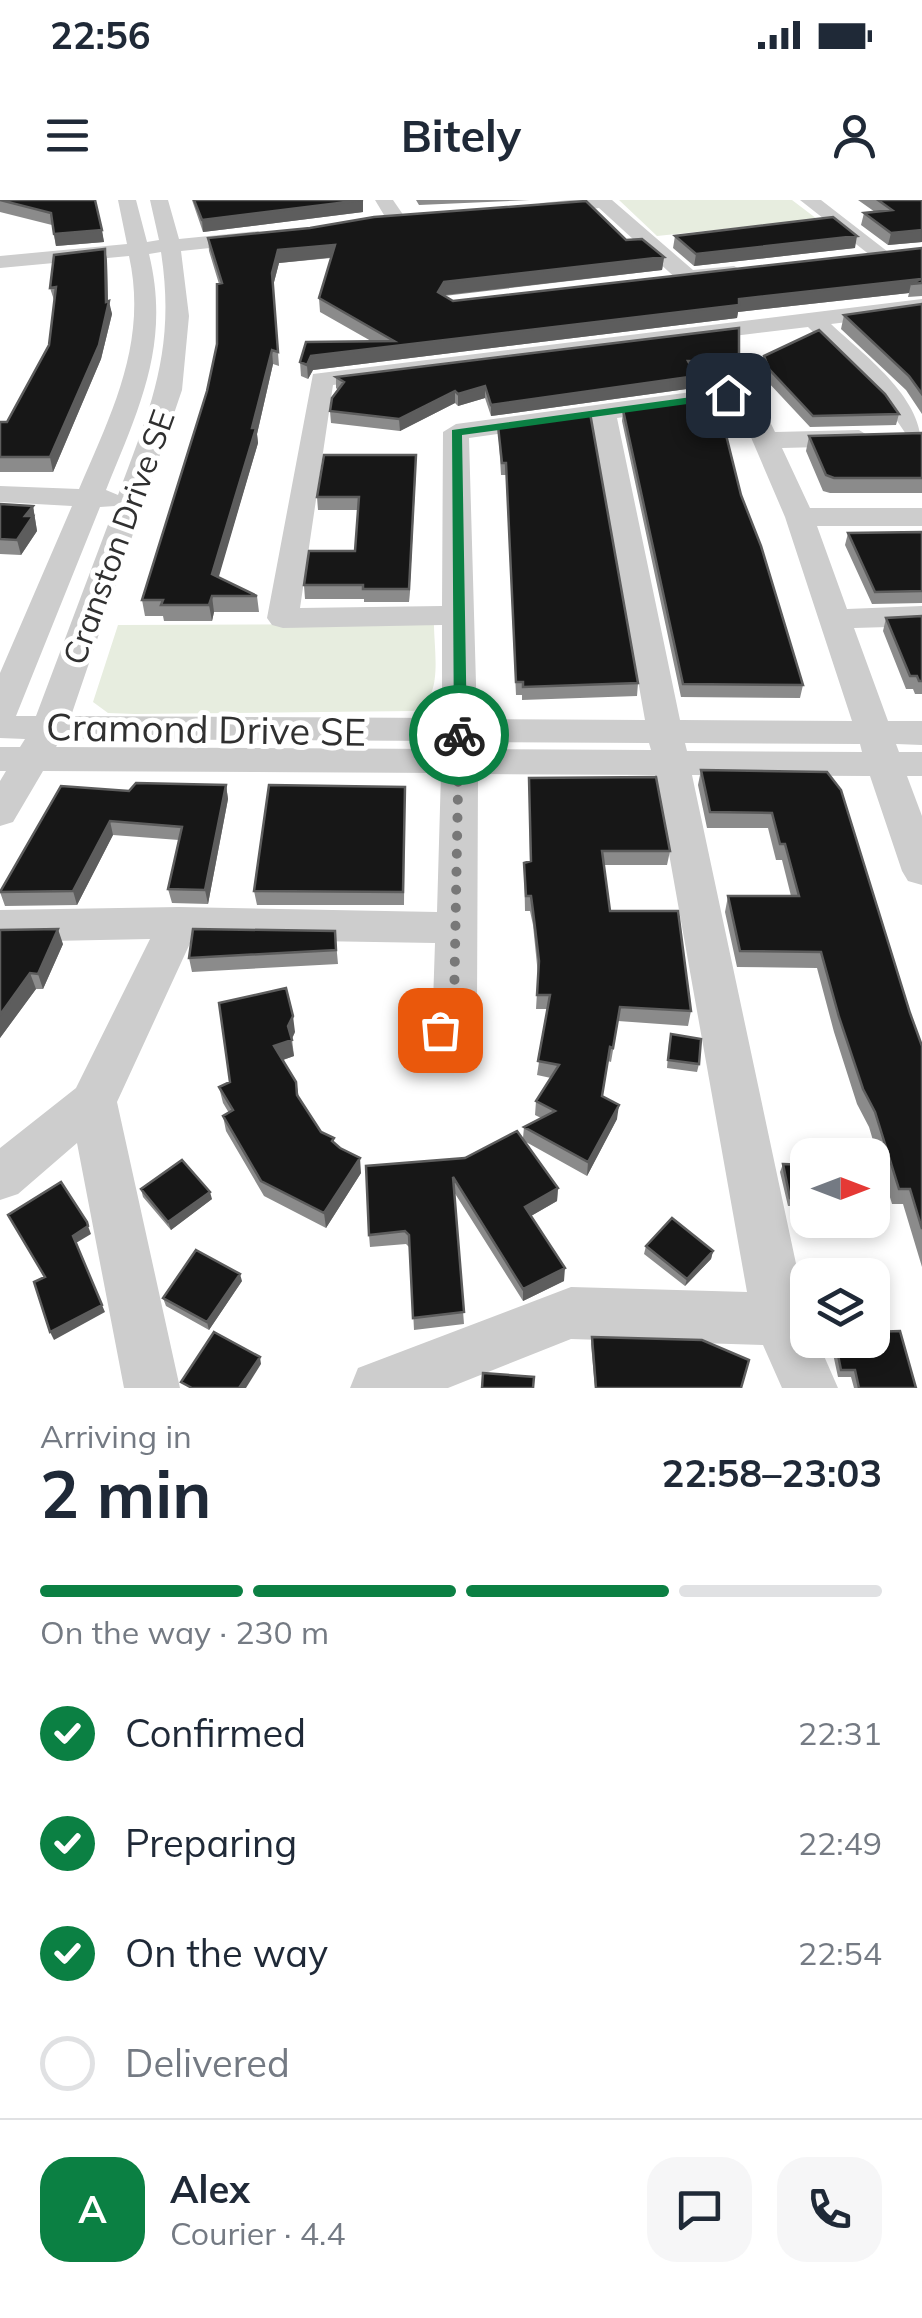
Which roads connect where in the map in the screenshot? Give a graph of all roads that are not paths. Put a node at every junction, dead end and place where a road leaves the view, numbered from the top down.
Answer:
1 (127, 200) edge
2 (158, 200) edge
3 (810, 200) edge
4 (602, 201) edge
5 (518, 210) edge
6 (271, 235) edge
7 (171, 246) junction
8 (138, 250) junction
9 (911, 252) edge
10 (882, 255) junction
11 (846, 259) edge
12 (0, 262) edge
13 (756, 270) edge
14 (688, 277) junction
15 (649, 282) edge
16 (922, 306) edge
17 (812, 318) junction
18 (603, 412) junction
19 (922, 437) edge
20 (767, 440) junction
21 (0, 494) edge
22 (87, 499) junction
23 (133, 499) junction
24 (799, 517) junction
25 (922, 517) edge
26 (456, 615) junction
27 (922, 616) edge
28 (832, 620) junction
29 (0, 714) edge
30 (0, 726) edge
31 (922, 733) edge
32 (459, 746) junction
33 (668, 746) junction
34 (28, 749) edge
35 (894, 754) edge
36 (0, 813) edge
37 (922, 871) edge
38 (179, 923) junction
39 (0, 926) edge
40 (458, 928) junction
41 (426, 1054) dead end
42 (93, 1102) junction
43 (0, 1178) edge
44 (778, 1319) junction
45 (152, 1388) edge
46 (378, 1388) edge
47 (810, 1388) edge

1 - 8 street, Cranston Drive SE
2 - 7 street, Cranston Drive SE
3 - 10 street
4 - 5 street
4 - 14 street
6 - 7 street
7 - 8 street
7 - 23 street, Cranston Drive SE
8 - 12 street
8 - 22 street, Cranston Drive SE
9 - 10 street
10 - 11 street
13 - 14 street
14 - 15 street
16 - 17 street
17 - 19 street
17 - 26 street
18 - 20 street
18 - 26 street
18 - 33 street
19 - 20 street
20 - 24 street
21 - 22 street
22 - 23 street
22 - 29 street, Cranston Drive SE
23 - 34 street, Cranston Drive SE
24 - 25 street
24 - 28 street
26 - 32 street
27 - 28 street
28 - 35 street
30 - 34 street, Cramond Drive SE
31 - 35 street, Cramond Drive SE
32 - 33 street, Cramond Drive SE
32 - 34 street, Cramond Drive SE
32 - 40 street
33 - 35 street, Cramond Drive SE
33 - 44 street
34 - 36 street, Cranston Drive SE
35 - 37 street
38 - 39 street
38 - 40 street
38 - 42 street
40 - 41 street
42 - 43 street
42 - 45 street
44 - 46 street
44 - 47 street

